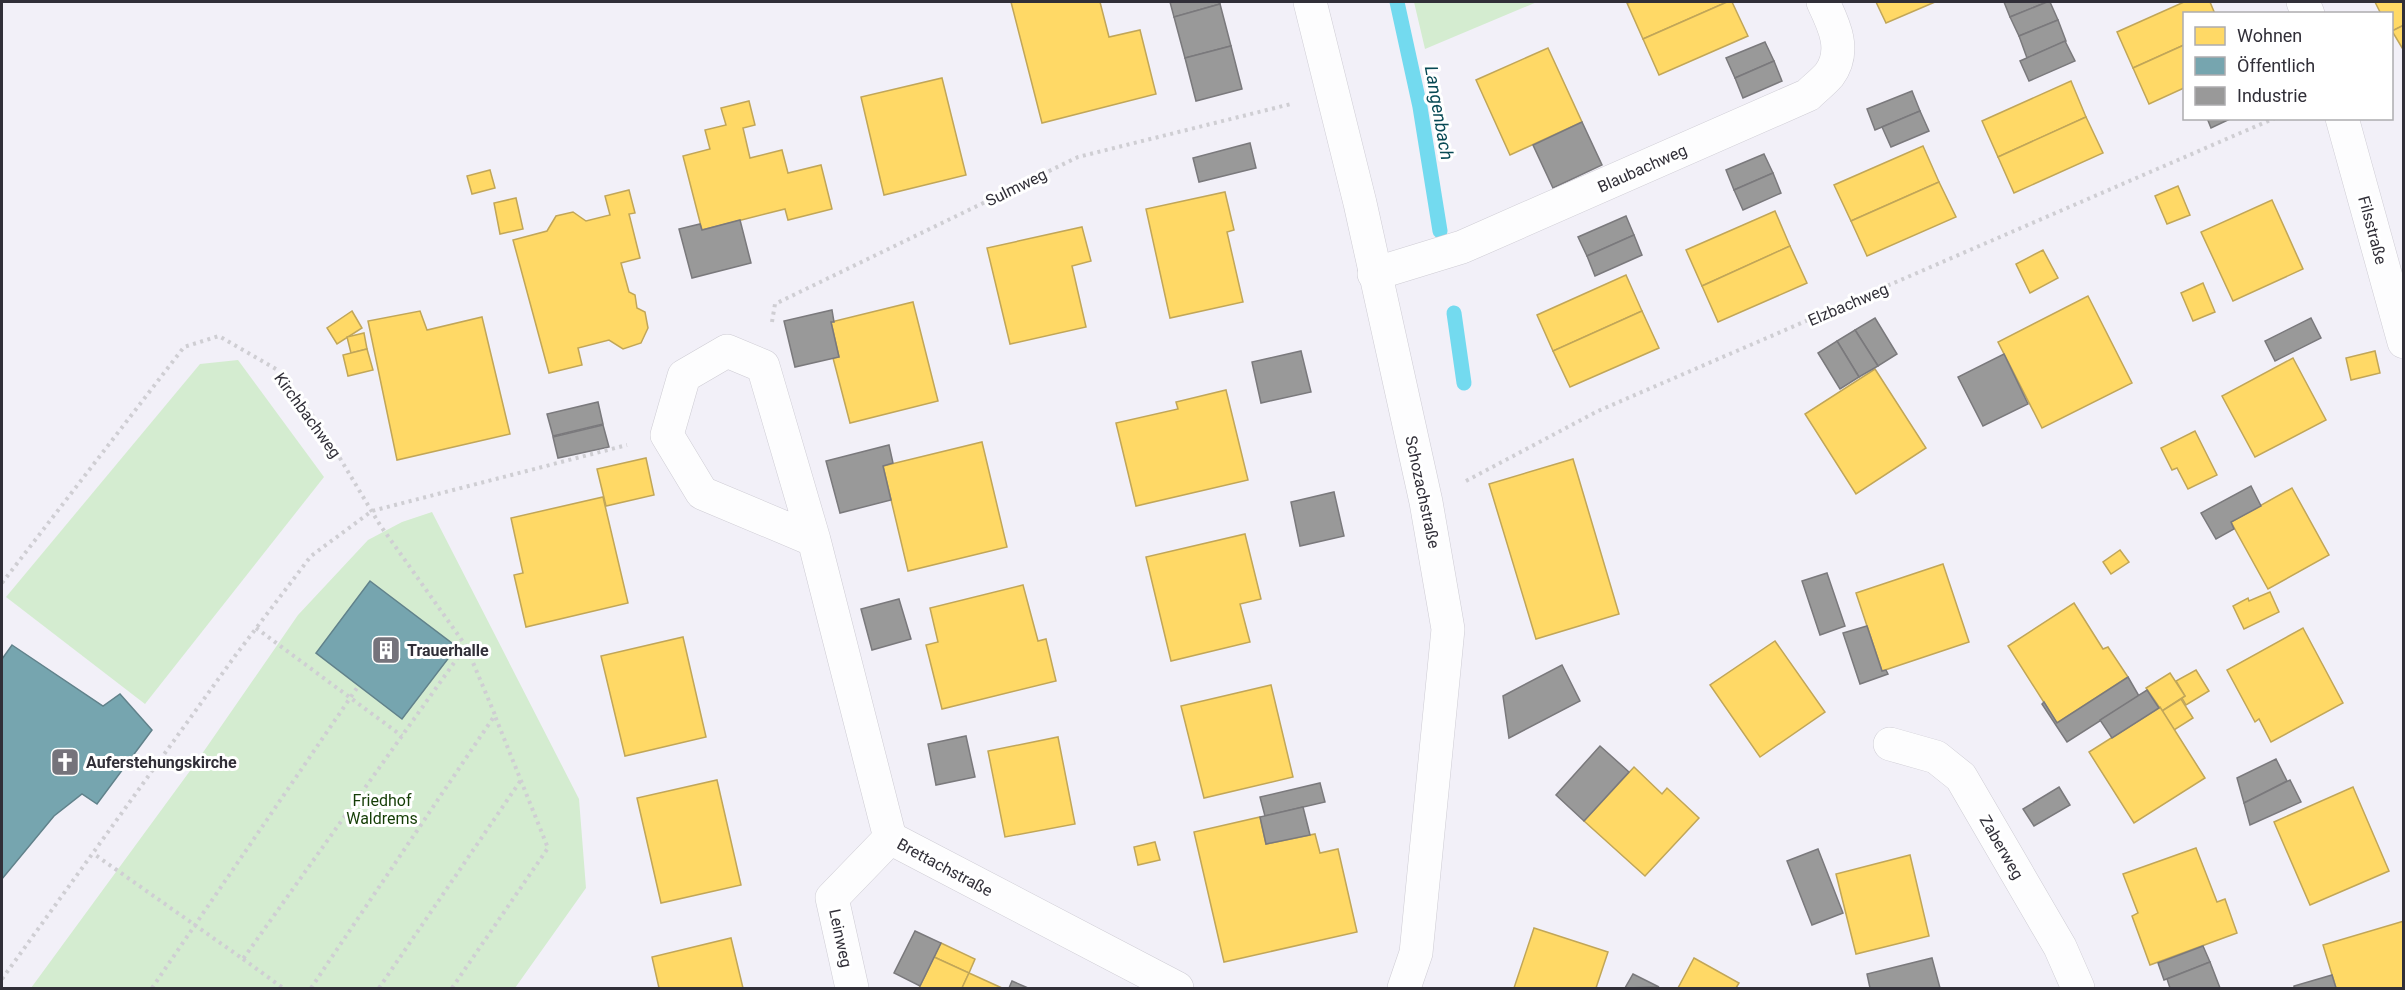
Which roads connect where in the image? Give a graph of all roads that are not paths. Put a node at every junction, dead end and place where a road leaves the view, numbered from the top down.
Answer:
1 (1310, 2) edge
2 (1823, 2) edge
3 (2343, 120) edge
4 (1374, 274) junction
5 (2403, 342) edge
6 (814, 540) junction
7 (1890, 744) dead end
8 (890, 838) junction
9 (852, 988) edge
10 (1177, 988) edge
11 (1404, 988) edge
12 (2078, 988) edge

1 - 4 street, Schozachstraße
2 - 4 street, Blaubachweg
3 - 5 street, Filsstraße
4 - 11 street, Schozachstraße
6 - 6 street, Brettachstraße
6 - 8 street, Brettachstraße
7 - 12 street, Zaberweg
8 - 9 street, Leinweg
8 - 10 street, Brettachstraße

